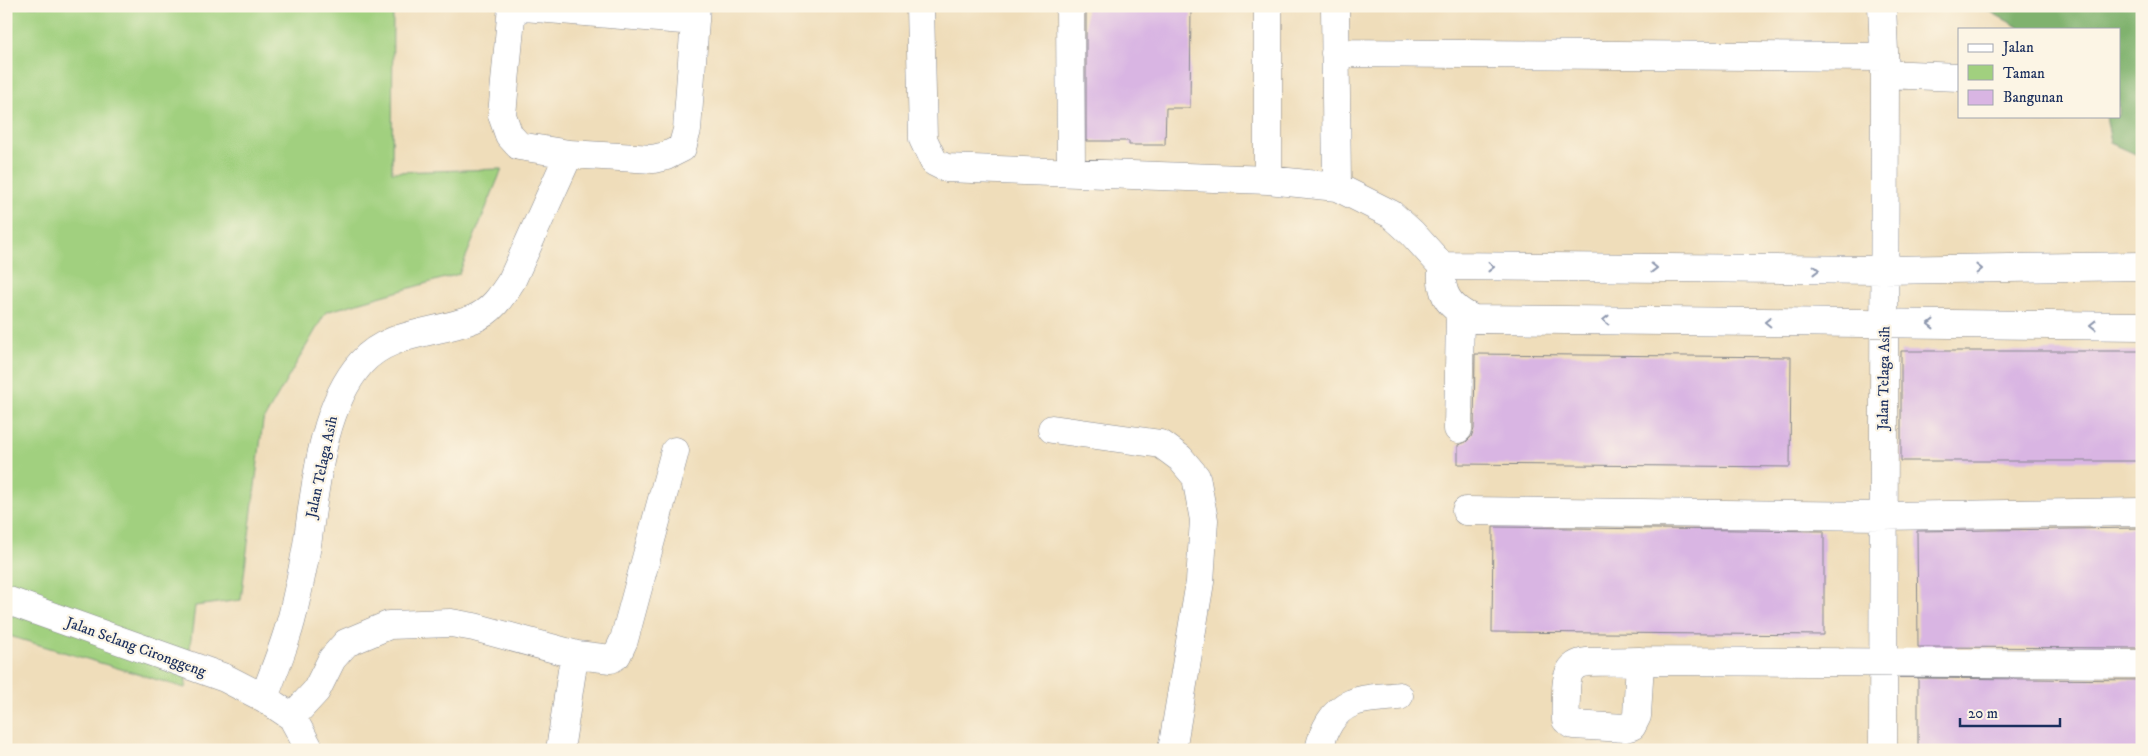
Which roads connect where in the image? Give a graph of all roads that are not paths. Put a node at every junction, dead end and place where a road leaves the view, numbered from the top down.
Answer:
1 (512, 6) edge
2 (920, 6) edge
3 (1070, 6) edge
4 (1268, 6) edge
5 (1334, 6) edge
6 (1882, 6) edge
7 (696, 14) edge
8 (1334, 53) junction
9 (1884, 65) junction
10 (1958, 77) edge
11 (569, 154) junction
12 (1071, 172) junction
13 (1268, 180) junction
14 (1337, 187) junction
15 (1442, 266) junction
16 (2142, 266) edge
17 (1884, 270) junction
18 (1460, 313) junction
19 (1885, 324) junction
20 (2142, 326) edge
21 (1052, 429) dead end
22 (1458, 429) dead end
23 (674, 452) dead end
24 (1466, 511) dead end
25 (2142, 512) edge
26 (1883, 516) junction
27 (6, 600) edge
28 (577, 655) junction
29 (1640, 661) dead end
30 (1883, 662) junction
31 (2142, 664) edge
32 (1399, 696) dead end
33 (264, 698) junction
34 (292, 718) junction
35 (310, 750) edge
36 (560, 750) edge
37 (1172, 750) edge
38 (1319, 750) edge
39 (1883, 750) edge

1 - 7 street
1 - 11 street
2 - 12 street
3 - 12 street
4 - 13 street
5 - 8 street
6 - 9 street, Jalan Telaga Asih
7 - 11 street
8 - 9 street
8 - 14 street
9 - 10 street
9 - 17 street, Jalan Telaga Asih
11 - 33 street, Jalan Telaga Asih
12 - 13 street
13 - 14 street
14 - 15 street
15 -> 17 street
15 - 18 street
17 -> 16 street
17 - 19 street, Jalan Telaga Asih
19 -> 18 street
18 - 22 street
20 -> 19 street
19 - 26 street, Jalan Telaga Asih
21 - 37 street
23 - 28 street
24 - 26 street
25 - 26 street
26 - 30 street, Jalan Telaga Asih
27 - 33 street, Jalan Selang Cironggeng
28 - 34 street
28 - 36 street
29 - 30 street
30 - 31 street
30 - 39 street, Jalan Telaga Asih
32 - 38 street
33 - 34 street
34 - 35 street

